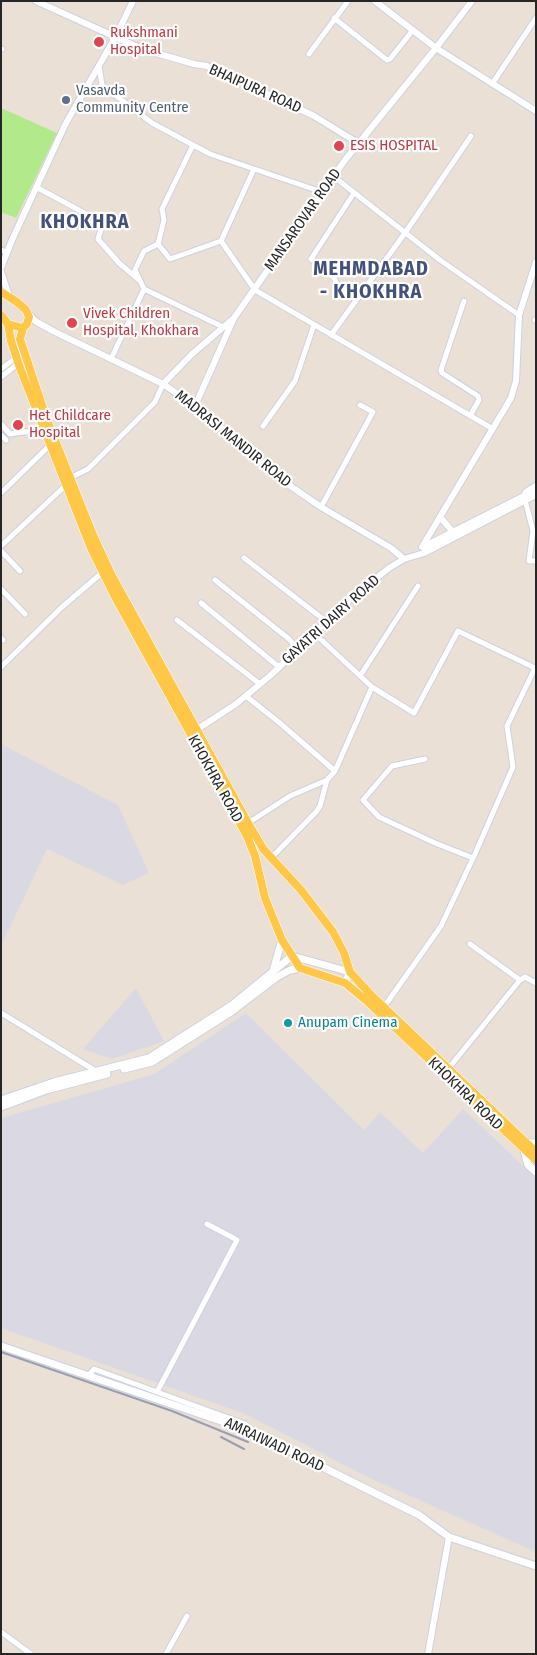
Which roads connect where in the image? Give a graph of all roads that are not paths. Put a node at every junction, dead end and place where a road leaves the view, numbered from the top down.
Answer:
1 (36, 1) edge
2 (133, 1) edge
3 (348, 1) edge
4 (375, 1) edge
5 (472, 1) edge
6 (334, 18) junction
7 (536, 18) edge
8 (413, 30) junction
9 (116, 36) junction
10 (436, 48) junction
11 (309, 54) dead end
12 (99, 66) junction
13 (492, 84) junction
14 (536, 111) edge
15 (471, 136) dead end
16 (358, 143) junction
17 (193, 145) junction
18 (254, 168) junction
19 (333, 176) junction
20 (36, 187) junction
21 (322, 192) junction
22 (354, 193) junction
23 (405, 233) junction
24 (221, 241) junction
25 (158, 244) junction
26 (4, 251) edge
27 (536, 262) edge
28 (1, 268) edge
29 (1, 272) edge
30 (139, 280) junction
31 (144, 289) junction
32 (254, 290) junction
33 (1, 292) edge
34 (9, 296) junction
35 (356, 300) junction
36 (464, 301) dead end
37 (26, 310) junction
38 (1, 315) edge
39 (519, 315) junction
40 (234, 318) junction
41 (8, 324) junction
42 (314, 325) junction
43 (25, 326) junction
44 (223, 327) junction
45 (55, 332) junction
46 (331, 335) junction
47 (111, 359) junction
48 (18, 360) junction
49 (1, 369) edge
50 (1, 377) edge
51 (163, 384) junction
52 (360, 405) dead end
53 (195, 406) junction
54 (470, 416) junction
55 (1, 424) edge
56 (264, 426) dead end
57 (493, 429) junction
58 (45, 432) junction
59 (1, 435) edge
60 (6, 440) dead end
61 (50, 445) junction
62 (68, 482) junction
63 (1, 484) edge
64 (536, 485) edge
65 (6, 488) junction
66 (536, 490) edge
67 (1, 493) edge
68 (536, 495) edge
69 (526, 497) junction
70 (321, 507) junction
71 (440, 517) junction
72 (453, 532) junction
73 (1, 546) edge
74 (422, 547) junction
75 (1, 551) edge
76 (412, 556) junction
77 (244, 558) dead end
78 (404, 559) junction
79 (536, 561) edge
80 (20, 571) dead end
81 (103, 572) junction
82 (215, 580) dead end
83 (418, 586) dead end
84 (1, 589) edge
85 (201, 603) dead end
86 (25, 614) dead end
87 (177, 620) dead end
88 (327, 622) junction
89 (315, 634) junction
90 (298, 650) junction
91 (1, 667) edge
92 (279, 667) junction
93 (536, 668) edge
94 (360, 676) junction
95 (260, 684) junction
96 (372, 687) junction
97 (246, 696) junction
98 (194, 731) junction
99 (425, 759) dead end
100 (335, 771) junction
101 (327, 780) junction
102 (248, 823) junction
103 (264, 850) junction
104 (255, 856) junction
105 (271, 858) junction
106 (473, 858) junction
107 (282, 940) junction
108 (470, 944) dead end
109 (292, 956) junction
110 (300, 968) junction
111 (273, 972) junction
112 (350, 972) junction
113 (520, 980) junction
114 (344, 983) junction
115 (536, 983) edge
116 (384, 1007) junction
117 (1, 1013) edge
118 (448, 1069) junction
119 (99, 1073) junction
120 (1, 1100) edge
121 (1, 1107) edge
122 (536, 1142) edge
123 (523, 1144) junction
124 (535, 1157) edge
125 (536, 1172) edge
126 (207, 1224) dead end
127 (1, 1346) edge
128 (89, 1376) junction
129 (157, 1392) junction
130 (243, 1430) junction
131 (449, 1536) junction
132 (536, 1566) edge
133 (187, 1616) dead end
134 (1, 1632) edge
135 (31, 1654) edge
136 (166, 1654) edge
137 (428, 1654) edge

1 - 9 street, BHAIPURA ROAD
2 - 9 street
3 - 6 street
4 - 8 street
5 - 10 street, MANSAROVAR ROAD
6 - 8 street
6 - 11 street
7 - 13 street
8 - 10 street
9 - 12 street
9 - 16 street, BHAIPURA ROAD
10 - 13 street
10 - 16 street, MANSAROVAR ROAD
12 - 17 street
12 - 20 street
13 - 14 street
15 - 23 street
16 - 19 street, MANSAROVAR ROAD
17 - 18 street
17 - 25 street
18 - 21 street
18 - 24 street
19 - 21 street, MANSAROVAR ROAD
19 - 22 street
20 - 26 street
20 - 30 street
21 - 32 street, MANSAROVAR ROAD
22 - 23 street
22 - 35 street
23 - 35 street
23 - 39 street
24 - 25 street
24 - 32 street
25 - 30 street
26 - 28 street
27 - 39 street
29 - 34 street
30 - 31 street
31 - 44 street
31 - 47 street
32 - 40 street, MANSAROVAR ROAD
32 - 42 street
33 - 34 main road
34 - 37 main road
35 - 46 street
36 - 54 street
37 - 43 main road, KHOKHRA ROAD
37 - 45 street
38 - 41 main road
39 - 57 street
40 - 44 street, MANSAROVAR ROAD
40 - 53 street
41 - 43 main road
41 - 48 main road, KHOKHRA ROAD
42 - 46 street
42 - 56 street
43 - 45 street
43 - 62 main road, KHOKHRA ROAD
44 - 51 street, MANSAROVAR ROAD
45 - 47 street, MADRASI MANDIR ROAD
46 - 54 street
47 - 51 street, MADRASI MANDIR ROAD
48 - 49 street
48 - 50 street
48 - 58 main road, KHOKHRA ROAD
51 - 53 street, MADRASI MANDIR ROAD
51 - 62 street
52 - 70 street
53 - 70 street, MADRASI MANDIR ROAD
54 - 57 street
55 - 58 street
57 - 71 street
58 - 61 main road, KHOKHRA ROAD
59 - 60 street
61 - 62 main road, KHOKHRA ROAD
61 - 65 street
62 - 73 street
62 - 81 main road, KHOKHRA ROAD
62 - 98 main road, KHOKHRA ROAD
63 - 65 street
64 - 69 street
65 - 67 street
66 - 69 street
68 - 69 street
69 - 72 street
69 - 76 street, GAYATRI DAIRY ROAD
69 - 79 street
70 - 78 street, MADRASI MANDIR ROAD
71 - 72 street
71 - 74 street
72 - 74 street
74 - 76 street
75 - 80 street
76 - 78 street, GAYATRI DAIRY ROAD
77 - 88 street
78 - 88 street, GAYATRI DAIRY ROAD
81 - 91 street
81 - 98 main road, KHOKHRA ROAD
82 - 90 street
83 - 94 street
84 - 86 street
85 - 92 street
87 - 95 street
88 - 89 street, GAYATRI DAIRY ROAD
89 - 90 street, GAYATRI DAIRY ROAD
89 - 94 street
90 - 92 street, GAYATRI DAIRY ROAD
92 - 95 street, GAYATRI DAIRY ROAD
93 - 96 street
93 - 106 street
94 - 96 street
95 - 97 street, GAYATRI DAIRY ROAD
96 - 100 street
97 - 98 street, GAYATRI DAIRY ROAD
97 - 100 street
98 - 102 main road, KHOKHRA ROAD
98 - 104 main road, KHOKHRA ROAD
99 - 106 street
100 - 101 street
101 - 102 street
101 - 105 street
102 - 103 main road, KHOKHRA ROAD
103 - 104 main road
103 - 105 main road, KHOKHRA ROAD
104 - 107 main road, KHOKHRA ROAD
105 - 112 main road, KHOKHRA ROAD
106 - 116 street
107 - 109 main road, KHOKHRA ROAD
107 - 111 main road
108 - 113 street
109 - 110 main road, KHOKHRA ROAD
109 - 111 main road
109 - 112 main road
110 - 114 main road, KHOKHRA ROAD
110 - 119 main road
111 - 119 main road
112 - 114 main road
112 - 116 main road, KHOKHRA ROAD
113 - 115 street
113 - 118 street
114 - 123 main road, KHOKHRA ROAD
116 - 118 main road, KHOKHRA ROAD
117 - 119 street
118 - 123 main road, KHOKHRA ROAD
119 - 120 main road
119 - 121 main road
122 - 123 street
123 - 124 main road, KHOKHRA ROAD
123 - 125 main road
126 - 129 street
127 - 128 main road, AMRAIWADI ROAD
128 - 129 street
128 - 130 main road, AMRAIWADI ROAD
129 - 130 street
130 - 131 main road, AMRAIWADI ROAD
131 - 132 main road, AMRAIWADI ROAD
131 - 137 street
133 - 136 street
134 - 135 street

